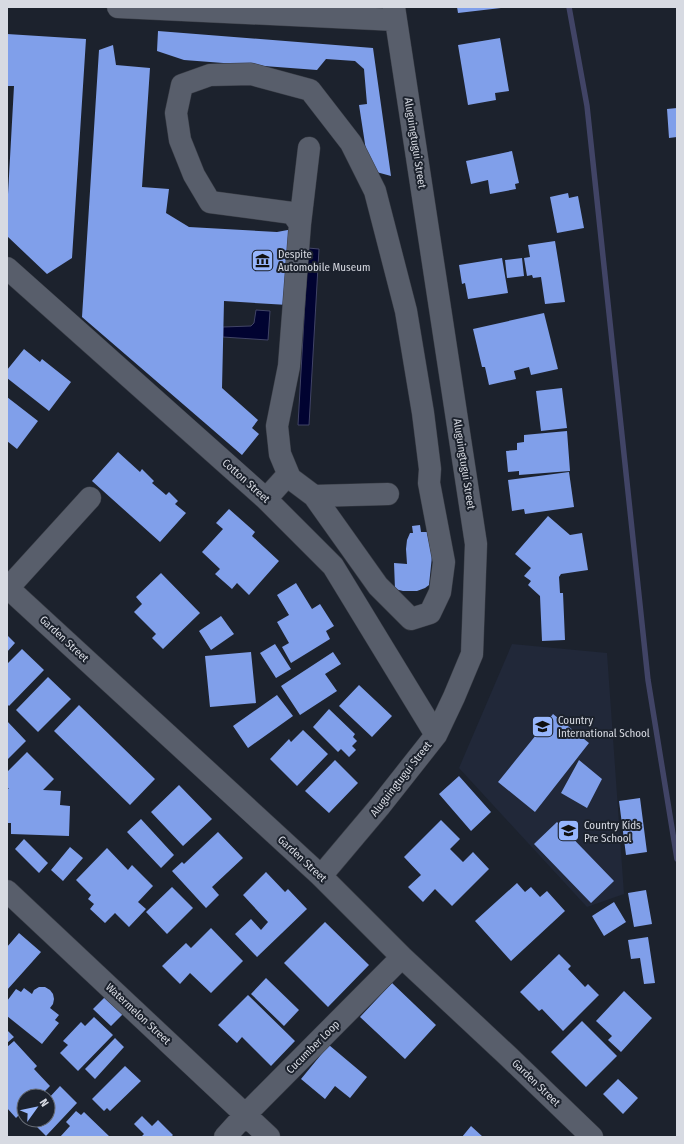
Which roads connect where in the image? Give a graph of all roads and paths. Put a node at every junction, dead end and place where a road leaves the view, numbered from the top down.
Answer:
1 (118, 7) edge
2 (395, 14) edge
3 (309, 148) dead end
4 (300, 224) junction
5 (7, 268) edge
6 (290, 478) junction
7 (388, 494) dead end
8 (314, 496) junction
9 (90, 498) dead end
10 (266, 499) junction
11 (8, 587) edge
12 (436, 735) junction
13 (321, 876) junction
14 (7, 891) edge
15 (402, 957) junction
16 (245, 1115) junction
17 (225, 1137) edge
18 (269, 1137) edge
19 (592, 1137) edge

1 - 2 street
2 - 12 street, Aluguingtugui Street
3 - 4 street
4 - 6 street
4 - 8 street
5 - 10 street, Cotton Street
6 - 8 street
6 - 10 street
7 - 8 street
9 - 11 street
10 - 12 street, Cotton Street
11 - 13 street, Garden Street
12 - 13 street, Aluguingtugui Street
13 - 15 street, Garden Street
14 - 16 street, Watermelon Street
15 - 16 street, Cucumber Loop
15 - 19 street, Garden Street
16 - 17 street, Cucumber Loop
16 - 18 street, Watermelon Street

